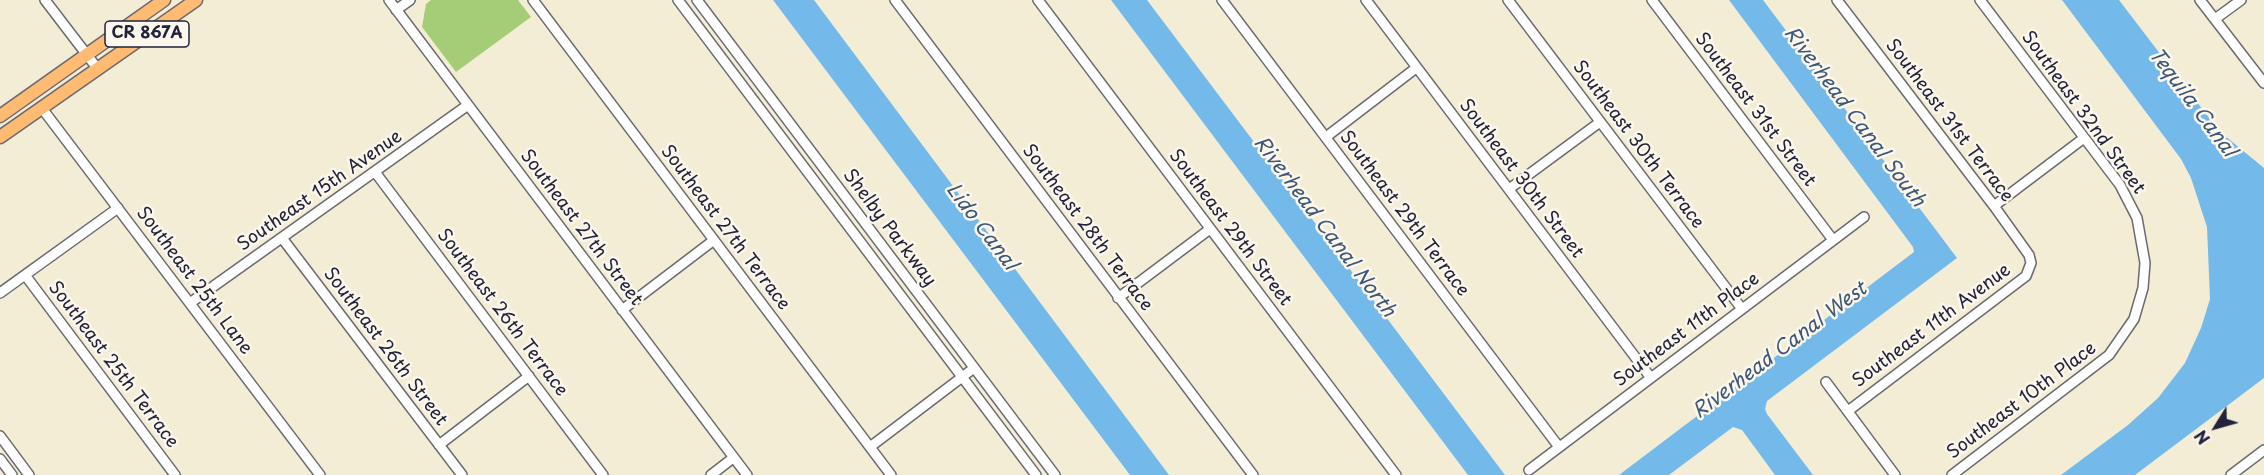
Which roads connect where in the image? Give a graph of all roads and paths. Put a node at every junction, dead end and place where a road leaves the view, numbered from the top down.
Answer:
1 (45, 0) edge
2 (164, 0) edge
3 (196, 0) edge
4 (389, 0) edge
5 (410, 0) edge
6 (533, 0) edge
7 (678, 0) edge
8 (697, 0) edge
9 (895, 0) edge
10 (1038, 0) edge
11 (1222, 0) edge
12 (1365, 0) edge
13 (1508, 0) edge
14 (1652, 0) edge
15 (1837, 0) edge
16 (1980, 0) edge
17 (2200, 0) edge
18 (2241, 0) edge
19 (396, 10) junction
20 (2215, 20) junction
21 (87, 54) junction
22 (1416, 68) junction
23 (98, 69) junction
24 (2264, 83) edge
25 (468, 105) junction
26 (41, 106) junction
27 (0, 116) edge
28 (1600, 122) junction
29 (0, 137) edge
30 (1326, 138) junction
31 (2084, 138) junction
32 (375, 172) junction
33 (1509, 189) junction
34 (1994, 206) junction
35 (118, 208) junction
36 (1864, 217) dead end
37 (1210, 229) junction
38 (282, 238) junction
39 (714, 240) junction
40 (1833, 240) junction
41 (2031, 263) joint
42 (25, 275) junction
43 (2143, 288) joint
44 (0, 293) edge
45 (1118, 298) junction
46 (190, 303) junction
47 (1742, 309) junction
48 (622, 310) junction
49 (974, 368) junction
50 (529, 376) junction
51 (962, 377) junction
52 (1650, 378) junction
53 (1826, 382) dead end
54 (1848, 411) junction
55 (0, 436) edge
56 (439, 445) junction
57 (870, 447) junction
58 (1559, 447) junction
59 (2263, 453) edge
60 (733, 458) junction
61 (0, 459) edge
62 (1529, 470) dead end
63 (12, 475) edge
64 (29, 475) edge
65 (175, 475) edge
66 (320, 475) edge
67 (462, 475) edge
68 (603, 475) edge
69 (711, 475) edge
70 (747, 475) edge
71 (891, 475) edge
72 (1036, 475) edge
73 (1055, 475) edge
74 (1252, 475) edge
75 (1396, 475) edge
76 (1895, 475) edge
77 (1952, 475) edge
78 (2231, 475) edge

1 - 21 street
2 - 21 main road, CR 867A
3 - 23 main road, CR 867A
4 - 19 street, Southeast 27th Street
5 - 19 street
6 - 39 street, Southeast 27th Terrace
7 - 51 street, Shelby Parkway
8 - 49 street, Shelby Parkway
9 - 45 street, Southeast 28th Terrace
10 - 37 street, Southeast 29th Street
11 - 30 street, Southeast 29th Terrace
12 - 22 street, Southeast 30th Street
13 - 28 street, Southeast 30th Terrace
14 - 40 street, Southeast 31st Street
15 - 34 street, Southeast 31st Terrace
16 - 31 street, Southeast 32nd Street
17 - 20 street
18 - 20 street
19 - 25 street, Southeast 27th Street
20 - 24 street
21 - 23 street
21 - 27 main road, CR 867A
22 - 30 street
22 - 33 street, Southeast 30th Street
23 - 26 main road, CR 867A
25 - 32 street, Southeast 15th Avenue
25 - 48 street, Southeast 27th Street
26 - 29 main road, CR 867A
26 - 35 street, Southeast 25th Lane
28 - 33 street
28 - 47 street, Southeast 30th Terrace
30 - 58 street, Southeast 29th Terrace
31 - 34 street
31 - 43 street, Southeast 32nd Street
32 - 38 street, Southeast 15th Avenue
32 - 50 street, Southeast 26th Terrace
33 - 52 street, Southeast 30th Street
34 - 41 street, Southeast 31st Terrace
35 - 42 street
35 - 46 street, Southeast 25th Lane
36 - 40 street, Southeast 11th Place
37 - 45 street
37 - 75 street, Southeast 29th Street
38 - 46 street, Southeast 15th Avenue
38 - 56 street, Southeast 26th Street
39 - 48 street
39 - 57 street, Southeast 27th Terrace
40 - 47 street, Southeast 11th Place
41 - 54 street, Southeast 11th Avenue
42 - 44 street
42 - 65 street, Southeast 25th Terrace
43 - 77 street, Southeast 10th Place
45 - 74 street, Southeast 28th Terrace
46 - 66 street, Southeast 25th Lane
47 - 52 street, Southeast 11th Place
48 - 60 street, Southeast 27th Street
49 - 51 street
49 - 73 street, Shelby Parkway
50 - 56 street
50 - 68 street, Southeast 26th Terrace
51 - 57 street
51 - 72 street, Shelby Parkway
52 - 58 street, Southeast 11th Place
53 - 54 street
54 - 76 street
55 - 64 street
56 - 67 street, Southeast 26th Street
57 - 71 street, Southeast 27th Terrace
58 - 62 street, Southeast 11th Place
59 - 78 street
60 - 69 street
60 - 70 street, Southeast 27th Street
61 - 63 street

